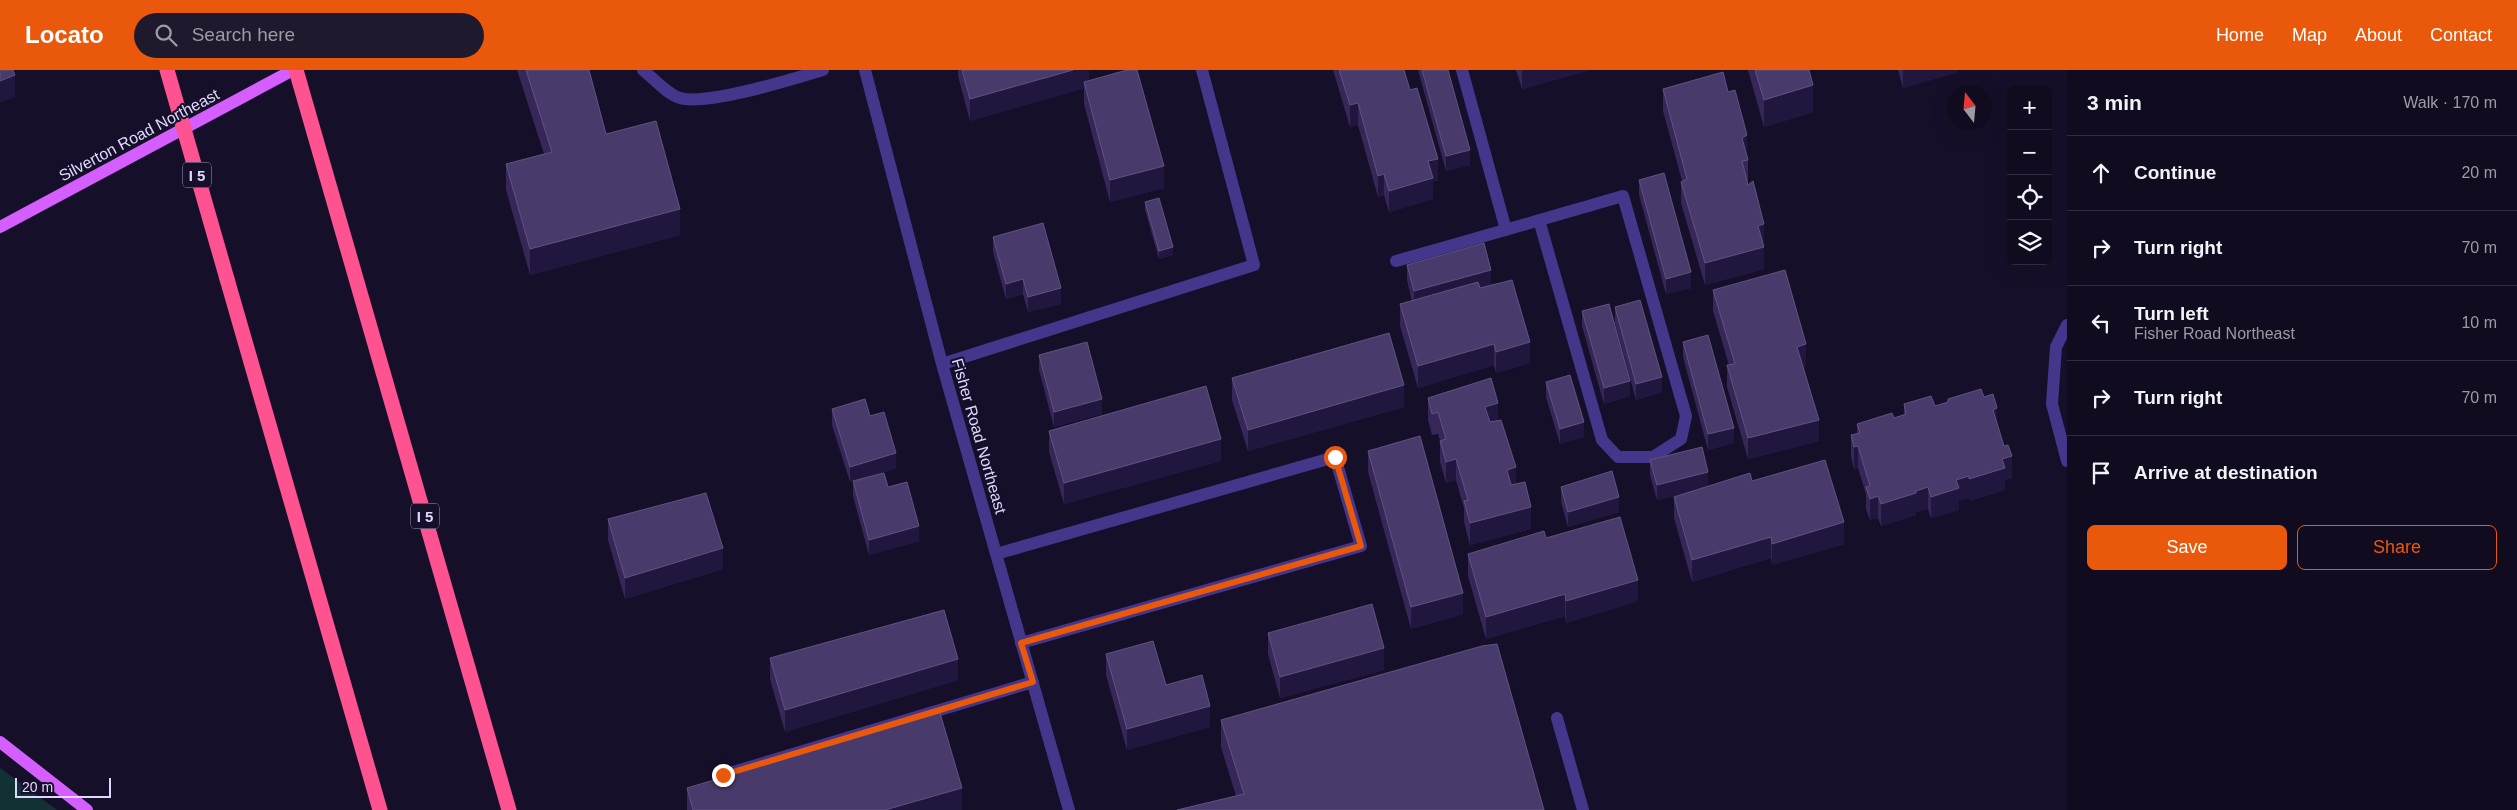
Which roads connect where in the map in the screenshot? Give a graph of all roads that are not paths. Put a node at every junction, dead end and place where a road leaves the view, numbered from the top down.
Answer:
1 (166, 70) edge
2 (294, 70) edge
3 (643, 70) edge
4 (823, 70) edge
5 (865, 70) edge
6 (1202, 70) edge
7 (1462, 70) edge
8 (1539, 220) junction
9 (0, 227) edge
10 (1506, 230) junction
11 (1396, 261) dead end
12 (2067, 325) edge
13 (942, 364) junction
14 (2067, 461) edge
15 (996, 554) junction
16 (1021, 643) junction
17 (1033, 682) junction
18 (1557, 718) dead end
19 (0, 742) edge
20 (723, 775) edge
21 (87, 810) edge
22 (380, 810) edge
23 (509, 810) edge
24 (1069, 810) edge
25 (1583, 810) edge

1 - 22 highway, I 5, bridge
2 - 9 main road, Silverton Road Northeast
2 - 23 highway, I 5
3 - 4 street
5 - 13 street, Fisher Road Northeast
6 - 13 street
7 - 10 street
8 - 8 street
8 - 10 street
10 - 11 street
12 - 14 street
13 - 15 street, Fisher Road Northeast
15 - 16 street, Fisher Road Northeast
15 - 16 street
16 - 17 street, Fisher Road Northeast
17 - 20 street
17 - 24 street, Fisher Road Northeast
18 - 25 street
19 - 21 main road

